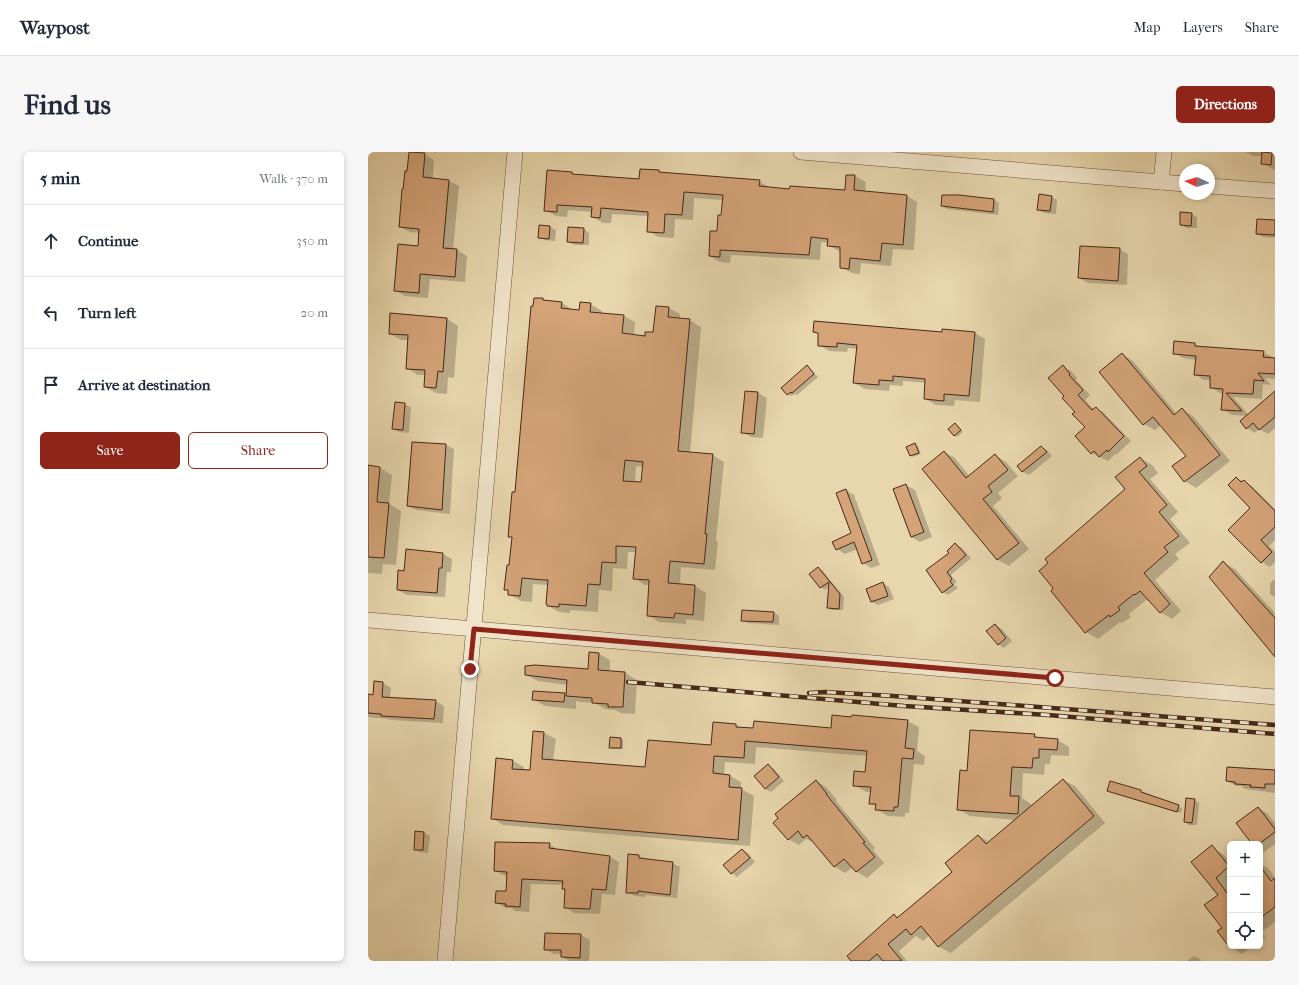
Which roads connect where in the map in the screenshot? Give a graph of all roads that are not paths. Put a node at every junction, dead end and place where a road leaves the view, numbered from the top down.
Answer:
1 (515, 152) edge
2 (801, 152) edge
3 (1164, 152) edge
4 (1161, 182) junction
5 (1179, 184) edge
6 (1215, 186) edge
7 (1275, 191) edge
8 (368, 620) edge
9 (474, 629) junction
10 (1275, 697) edge
11 (445, 961) edge

1 - 9 lane
2 - 4 lane
3 - 4 lane
4 - 5 lane
6 - 7 lane
8 - 9 lane
9 - 10 lane
9 - 11 lane

